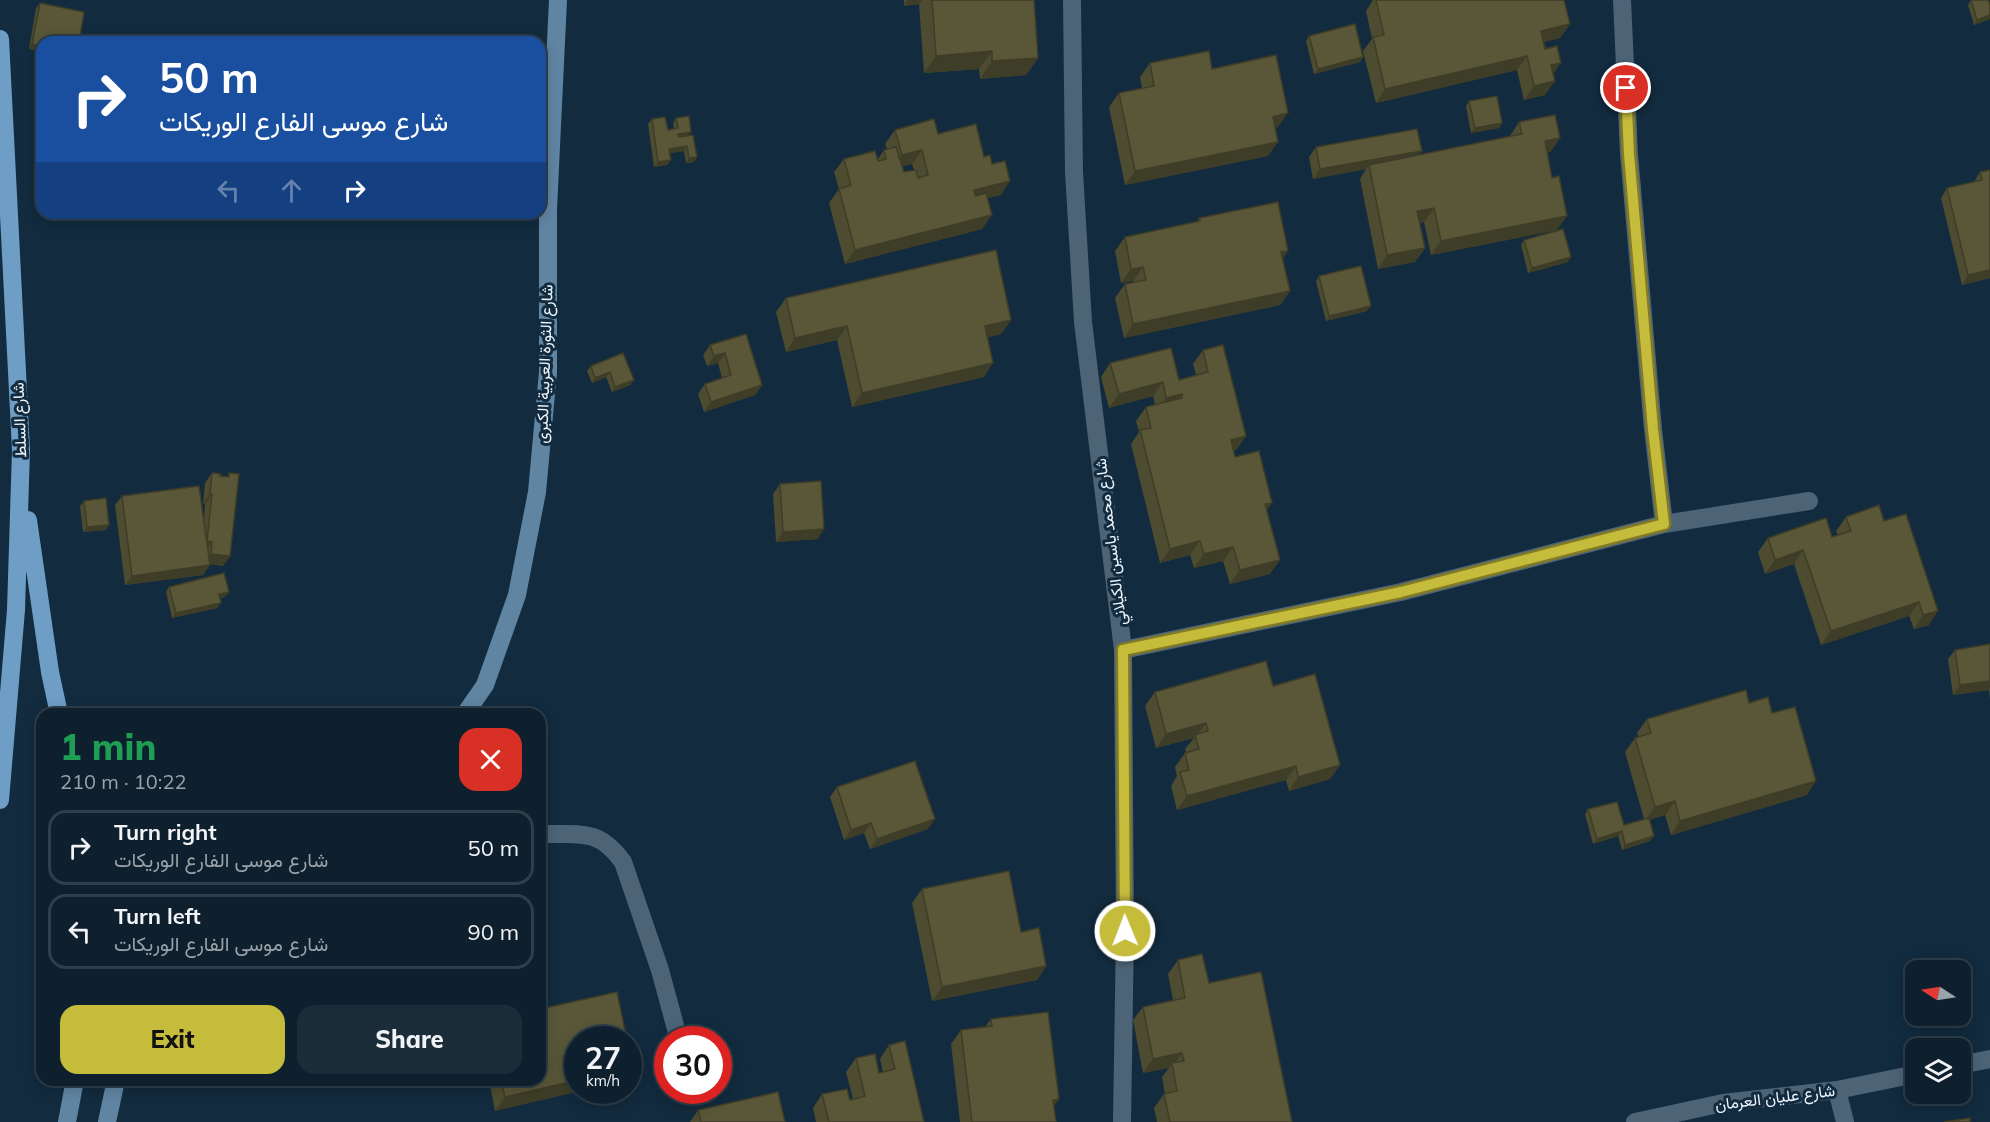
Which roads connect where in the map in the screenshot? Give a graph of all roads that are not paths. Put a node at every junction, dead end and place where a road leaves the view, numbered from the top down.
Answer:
1 (558, 0) edge
2 (1072, 0) edge
3 (1622, 0) edge
4 (0, 39) edge
5 (21, 450) junction
6 (1809, 501) dead end
7 (1664, 524) junction
8 (1123, 650) junction
9 (57, 708) edge
10 (469, 708) edge
11 (0, 801) edge
12 (546, 834) edge
13 (675, 1026) edge
14 (1990, 1059) edge
15 (1971, 1063) edge
16 (1905, 1076) edge
17 (74, 1086) edge
18 (115, 1086) edge
19 (1837, 1090) junction
20 (67, 1122) edge
21 (107, 1122) edge
22 (1122, 1122) edge
23 (1635, 1122) edge
24 (1845, 1122) edge

1 - 10 street, شارع الثورة العربية الكبرى
2 - 8 street, شارع محمد ياسين الكيلاني
3 - 7 street
4 - 5 main road, شارع السلط
5 - 9 main road
5 - 11 main road, شارع السلط
6 - 7 street
7 - 8 street
8 - 22 street, شارع محمد ياسين الكيلاني
12 - 13 street
14 - 15 street
16 - 19 street, شارع عليان العرمان
17 - 20 street
18 - 21 street
19 - 23 street, شارع عليان العرمان
19 - 24 street

